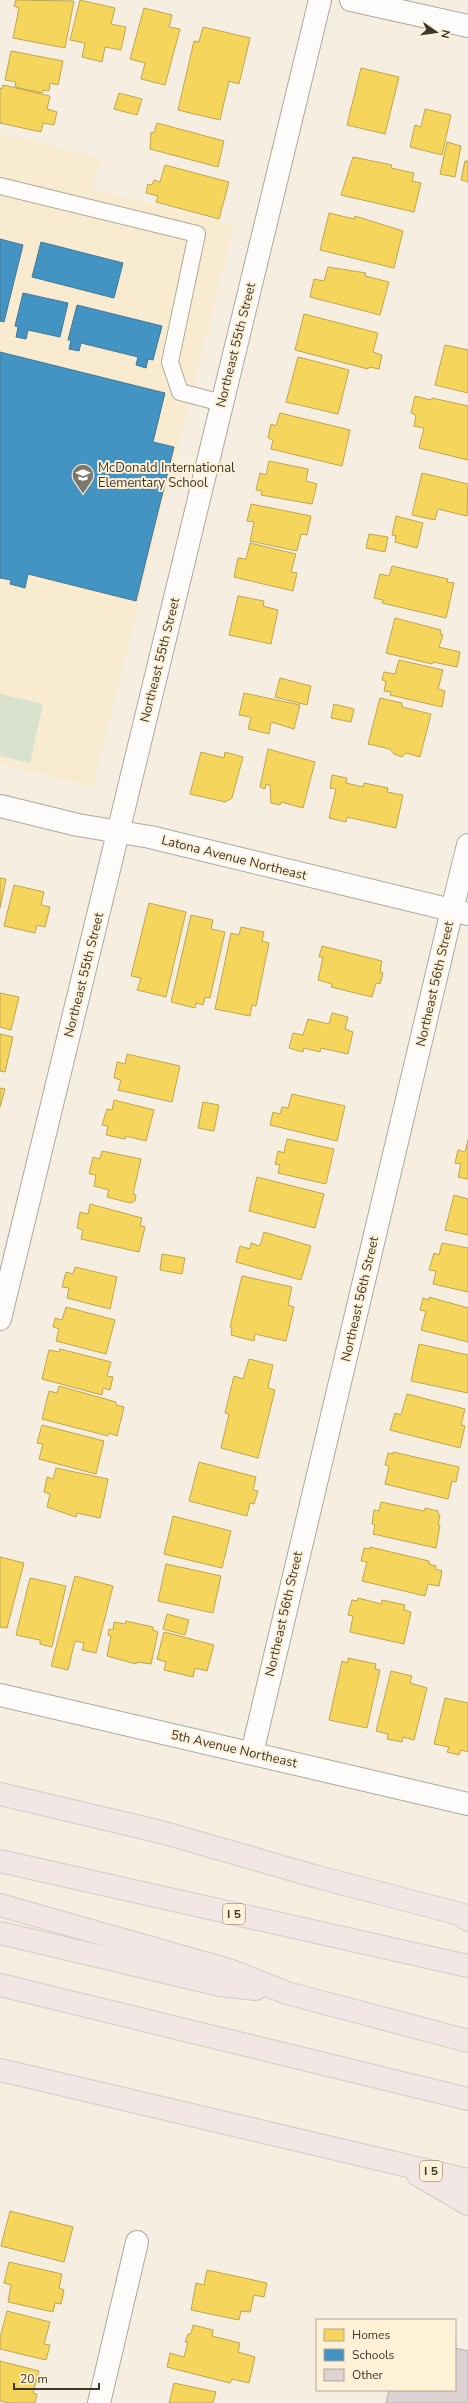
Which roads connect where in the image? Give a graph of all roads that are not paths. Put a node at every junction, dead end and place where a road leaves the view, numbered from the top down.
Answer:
1 (320, 0) edge
2 (351, 0) edge
3 (468, 26) edge
4 (0, 186) edge
5 (222, 403) junction
6 (0, 806) edge
7 (119, 831) junction
8 (468, 845) edge
9 (460, 912) edge
10 (0, 1319) edge
11 (0, 1695) edge
12 (252, 1753) junction
13 (0, 1794) edge
14 (468, 1804) edge
15 (0, 1861) edge
16 (0, 1905) edge
17 (468, 1920) edge
18 (0, 1933) edge
19 (468, 1966) edge
20 (0, 1985) edge
21 (287, 1993) junction
22 (468, 2041) edge
23 (0, 2070) edge
24 (468, 2099) edge
25 (394, 2161) junction
26 (468, 2180) edge
27 (468, 2204) edge
28 (137, 2242) dead end
29 (99, 2403) edge

1 - 5 street, Northeast 55th Street
2 - 3 street
4 - 5 lane
5 - 7 street, Northeast 55th Street
6 - 7 street, Latona Avenue Northeast
7 - 9 street, Latona Avenue Northeast
7 - 10 street, Northeast 55th Street
8 - 9 street, Northeast 56th Street
9 - 12 street, Northeast 56th Street
11 - 12 street, 5th Avenue Northeast
12 - 14 street, 5th Avenue Northeast
13 - 17 highway
15 - 19 highway, I 5
16 - 21 highway
18 - 21 highway
20 - 24 highway
21 - 22 highway
23 - 25 highway, I 5
25 - 26 highway, I 5
25 - 27 highway
28 - 29 street

